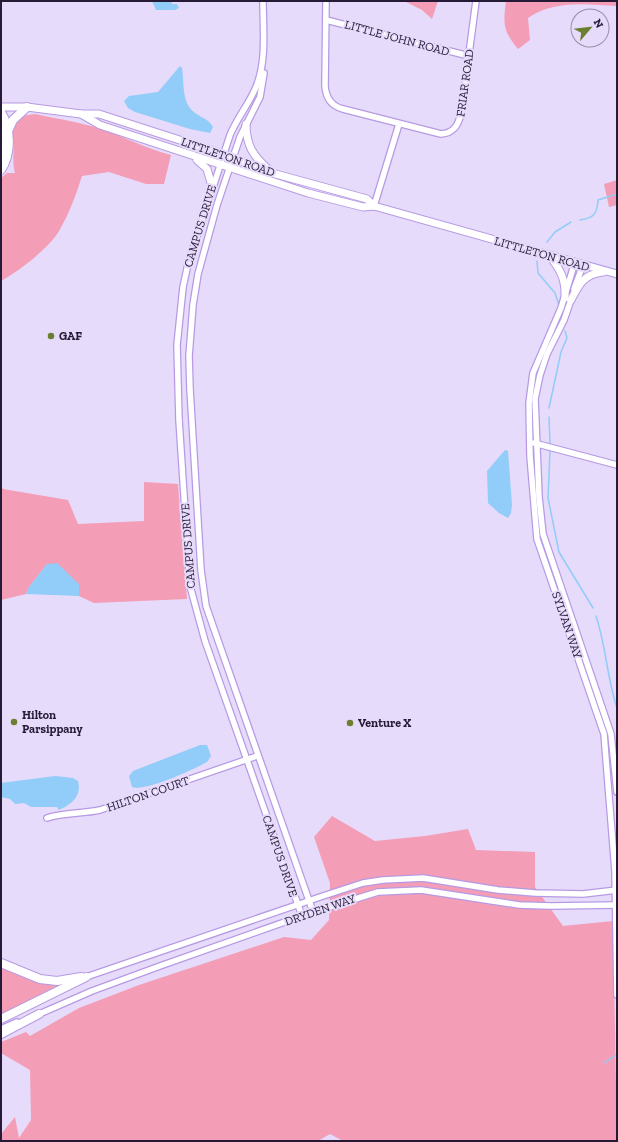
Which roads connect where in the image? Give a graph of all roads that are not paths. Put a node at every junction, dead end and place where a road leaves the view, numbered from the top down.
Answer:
1 (263, 1) edge
2 (326, 1) edge
3 (476, 1) edge
4 (326, 20) junction
5 (263, 56) junction
6 (469, 56) junction
7 (1, 107) edge
8 (27, 107) junction
9 (1, 112) edge
10 (81, 114) junction
11 (246, 124) junction
12 (399, 124) junction
13 (1, 126) edge
14 (8, 132) junction
15 (223, 154) junction
16 (188, 155) junction
17 (1, 156) edge
18 (233, 158) junction
19 (219, 165) junction
20 (229, 168) junction
21 (1, 170) edge
22 (272, 173) junction
23 (212, 186) junction
24 (374, 206) junction
25 (548, 255) junction
26 (579, 264) junction
27 (608, 272) junction
28 (617, 274) edge
29 (568, 299) junction
30 (530, 442) junction
31 (537, 444) junction
32 (617, 465) edge
33 (258, 756) junction
34 (246, 760) junction
35 (617, 792) edge
36 (47, 818) dead end
37 (615, 838) edge
38 (616, 890) edge
39 (308, 901) junction
40 (298, 905) junction
41 (616, 905) edge
42 (313, 912) junction
43 (302, 916) junction
44 (1, 963) edge
45 (86, 978) junction
46 (617, 995) edge
47 (39, 1014) junction
48 (1, 1019) edge
49 (1, 1029) edge
50 (1, 1034) edge

1 - 5 street
2 - 4 street
3 - 6 street, FRIAR ROAD
4 - 6 street, LITTLE JOHN ROAD
4 - 12 street, FRIAR ROAD
5 - 11 street, CAMPUS DRIVE
5 - 15 street, CAMPUS DRIVE
6 - 12 street, FRIAR ROAD
7 - 8 main road, LITTLETON ROAD
8 - 10 main road, LITTLETON ROAD
8 - 14 highway
9 - 14 highway
10 - 15 main road, LITTLETON ROAD
10 - 16 main road, LITTLETON ROAD
11 - 18 street, CAMPUS DRIVE
11 - 22 main road
12 - 24 street
13 - 17 highway
14 - 21 highway
15 - 18 main road, LITTLETON ROAD
15 - 19 street, CAMPUS DRIVE
16 - 19 main road, LITTLETON ROAD
16 - 23 main road
18 - 20 street, CAMPUS DRIVE
18 - 22 main road, LITTLETON ROAD
19 - 20 main road, LITTLETON ROAD
19 - 23 street, CAMPUS DRIVE
20 - 24 main road, LITTLETON ROAD
20 - 33 street, CAMPUS DRIVE
22 - 24 main road, LITTLETON ROAD
23 - 34 street, CAMPUS DRIVE
24 - 25 main road, LITTLETON ROAD
25 - 26 main road, LITTLETON ROAD
25 - 29 main road
26 - 27 main road, LITTLETON ROAD
26 - 29 street, SYLVAN WAY
27 - 28 main road, LITTLETON ROAD
27 - 29 main road
29 - 30 street, SYLVAN WAY
29 - 31 street, SYLVAN WAY
30 - 31 street
30 - 37 street, SYLVAN WAY
31 - 32 street
31 - 35 street, SYLVAN WAY
33 - 34 street, HILTON COURT
33 - 39 street, CAMPUS DRIVE
34 - 36 street, HILTON COURT
34 - 40 street, CAMPUS DRIVE
37 - 38 street, SYLVAN WAY
38 - 39 street, DRYDEN WAY
38 - 41 street, SYLVAN WAY
39 - 40 street, DRYDEN WAY
39 - 42 street, CAMPUS DRIVE
40 - 43 street, CAMPUS DRIVE
40 - 45 street, DRYDEN WAY
41 - 42 street, DRYDEN WAY
41 - 46 street, SYLVAN WAY
42 - 43 street, DRYDEN WAY
43 - 47 street, DRYDEN WAY
44 - 45 highway
45 - 48 highway
47 - 49 street, DRYDEN WAY
47 - 50 highway

